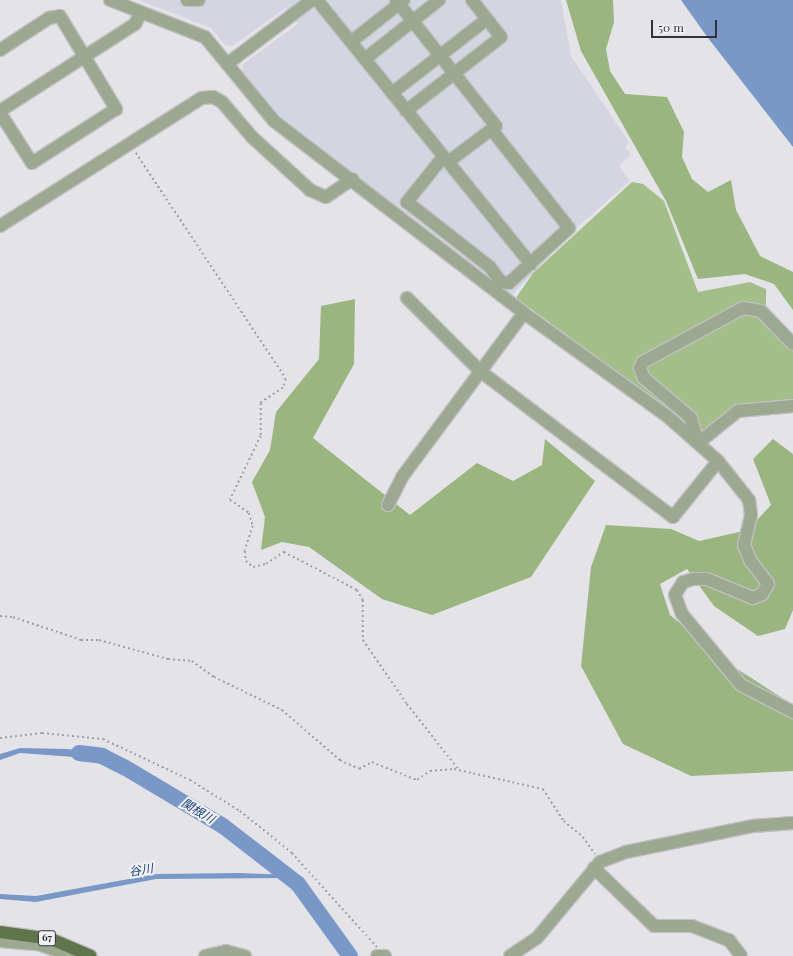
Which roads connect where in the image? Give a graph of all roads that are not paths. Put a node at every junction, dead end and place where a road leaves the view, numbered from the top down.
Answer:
1 (110, 0) edge
2 (187, 0) edge
3 (199, 0) edge
4 (312, 0) edge
5 (440, 0) edge
6 (472, 0) edge
7 (400, 1) edge
8 (325, 2) edge
9 (142, 12) junction
10 (487, 19) junction
11 (413, 21) junction
12 (352, 41) junction
13 (0, 50) edge
14 (85, 56) junction
15 (440, 56) junction
16 (365, 58) junction
17 (227, 64) junction
18 (454, 74) junction
19 (392, 93) junction
20 (406, 111) junction
21 (0, 112) edge
22 (492, 130) junction
23 (446, 160) junction
24 (353, 179) junction
25 (0, 226) edge
26 (532, 264) junction
27 (407, 298) dead end
28 (524, 313) junction
29 (793, 344) edge
30 (480, 371) junction
31 (793, 406) edge
32 (698, 442) junction
33 (718, 460) junction
34 (388, 505) dead end
35 (793, 712) edge
36 (793, 823) edge
37 (597, 865) junction
38 (0, 932) edge
39 (0, 941) edge
40 (73, 956) edge
41 (91, 956) edge
42 (205, 956) edge
43 (245, 956) edge
44 (510, 956) edge
45 (741, 956) edge

1 - 9 street
2 - 3 street
4 - 17 street
5 - 11 street
6 - 10 street
7 - 11 street
7 - 12 street
8 - 12 street
9 - 14 street
9 - 17 street
10 - 15 street
10 - 18 street
11 - 15 street
11 - 16 street
12 - 16 street
13 - 14 street
14 - 21 street
14 - 21 street
15 - 18 street
15 - 19 street
16 - 19 street
17 - 24 street
18 - 20 street
18 - 22 street
19 - 20 street
20 - 23 street
22 - 23 street
22 - 26 street
23 - 26 street
23 - 26 street
24 - 25 street
24 - 28 street
27 - 30 street
28 - 30 street
28 - 32 street
29 - 32 street
30 - 33 street
30 - 34 street
31 - 32 street
32 - 33 street
33 - 35 street
36 - 37 street
37 - 44 street
37 - 45 street
38 - 41 main road, 67
39 - 40 street
42 - 43 street

